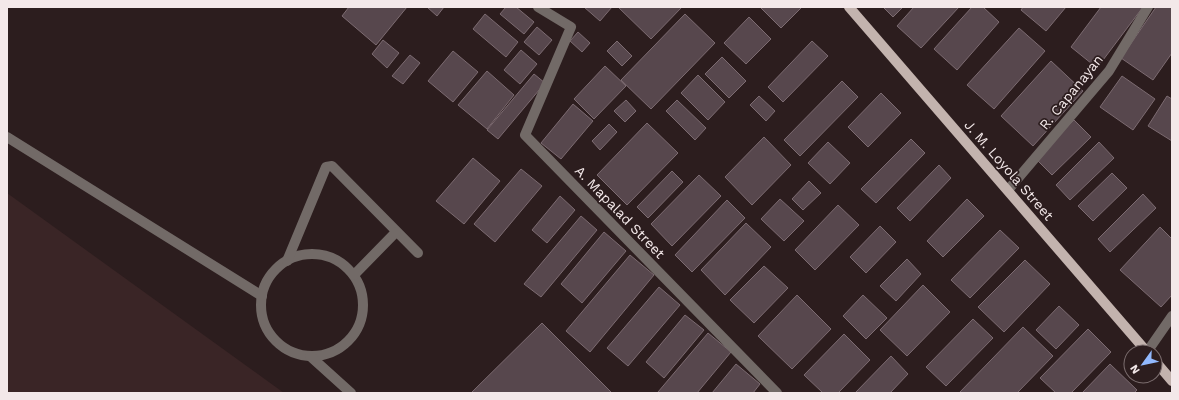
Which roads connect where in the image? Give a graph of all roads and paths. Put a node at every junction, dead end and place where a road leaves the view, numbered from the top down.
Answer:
1 (538, 7) edge
2 (849, 7) edge
3 (1148, 7) edge
4 (7, 137) edge
5 (1008, 190) junction
6 (396, 232) junction
7 (418, 253) dead end
8 (287, 261) junction
9 (354, 275) junction
10 (262, 296) junction
11 (1172, 316) edge
12 (1140, 344) edge
13 (1153, 344) edge
14 (310, 356) junction
15 (1163, 371) edge
16 (1172, 381) edge
17 (351, 393) edge
18 (777, 393) edge

1 - 18 street, A. Mapalad Street
2 - 5 main road, J. M. Loyola Street
3 - 5 street, R. Capanayan
4 - 10 street
5 - 12 main road, J. M. Loyola Street
6 - 7 street
6 - 8 street
6 - 9 street
8 - 9 street
8 - 10 street
9 - 14 street
10 - 14 street
11 - 13 street
14 - 17 street
15 - 16 main road

